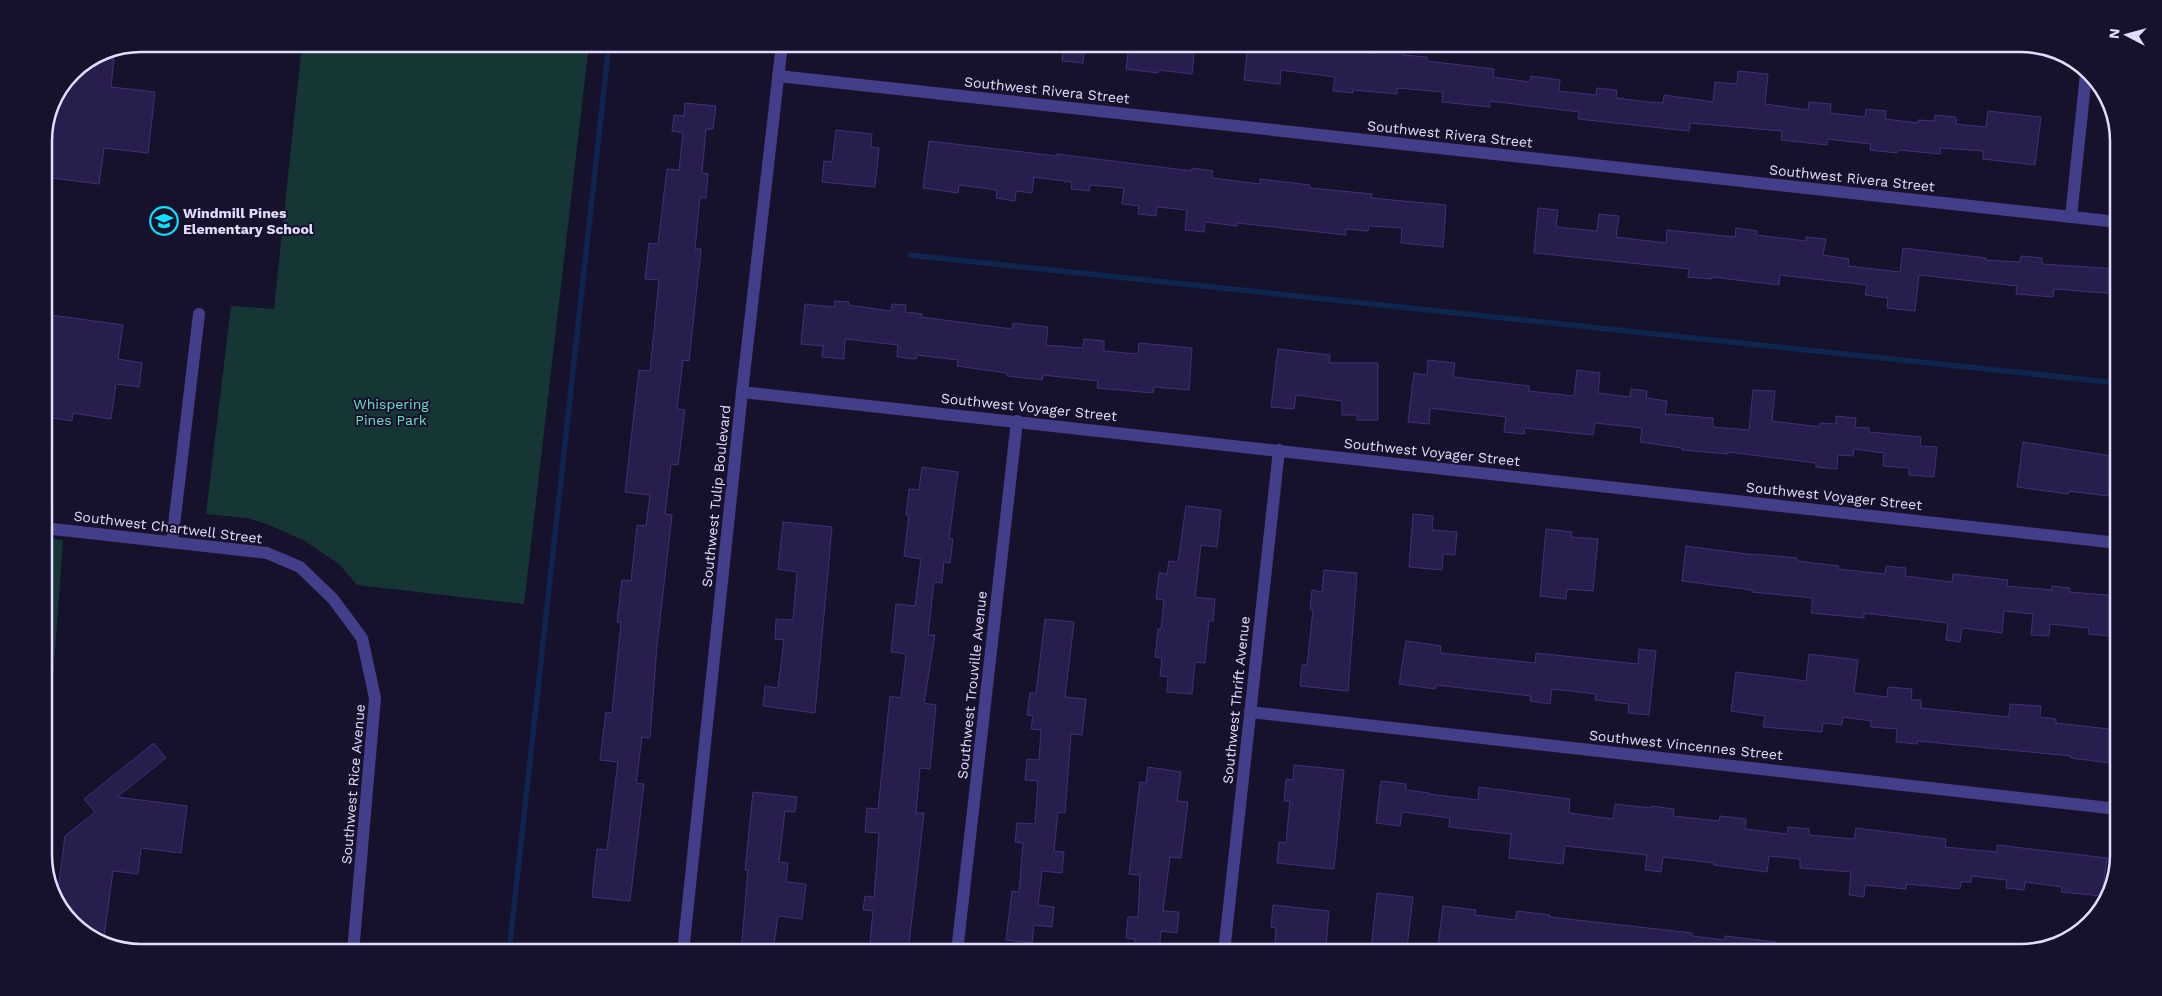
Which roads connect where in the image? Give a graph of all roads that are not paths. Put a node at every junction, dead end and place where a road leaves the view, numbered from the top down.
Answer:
1 (781, 52) edge
2 (778, 76) junction
3 (2085, 81) edge
4 (2071, 217) junction
5 (2109, 221) edge
6 (199, 314) dead end
7 (742, 392) junction
8 (1017, 421) junction
9 (1279, 450) junction
10 (53, 529) edge
11 (172, 542) junction
12 (2110, 542) edge
13 (333, 599) joint
14 (1250, 712) junction
15 (2110, 808) edge
16 (354, 944) edge
17 (684, 944) edge
18 (958, 944) edge
19 (1225, 944) edge

1 - 2 street, Southwest Tulip Boulevard
2 - 4 street, Southwest Rivera Street
2 - 7 street, Southwest Tulip Boulevard
3 - 4 street
4 - 5 street, Southwest Rivera Street
6 - 11 street
7 - 8 street, Southwest Voyager Street
7 - 17 street, Southwest Tulip Boulevard
8 - 9 street, Southwest Voyager Street
8 - 18 street, Southwest Trouville Avenue
9 - 12 street, Southwest Voyager Street
9 - 14 street, Southwest Thrift Avenue
10 - 11 street, Southwest Chartwell Street
11 - 13 street, Southwest Chartwell Street
13 - 16 street, Southwest Rice Avenue
14 - 15 street, Southwest Vincennes Street
14 - 19 street, Southwest Thrift Avenue

